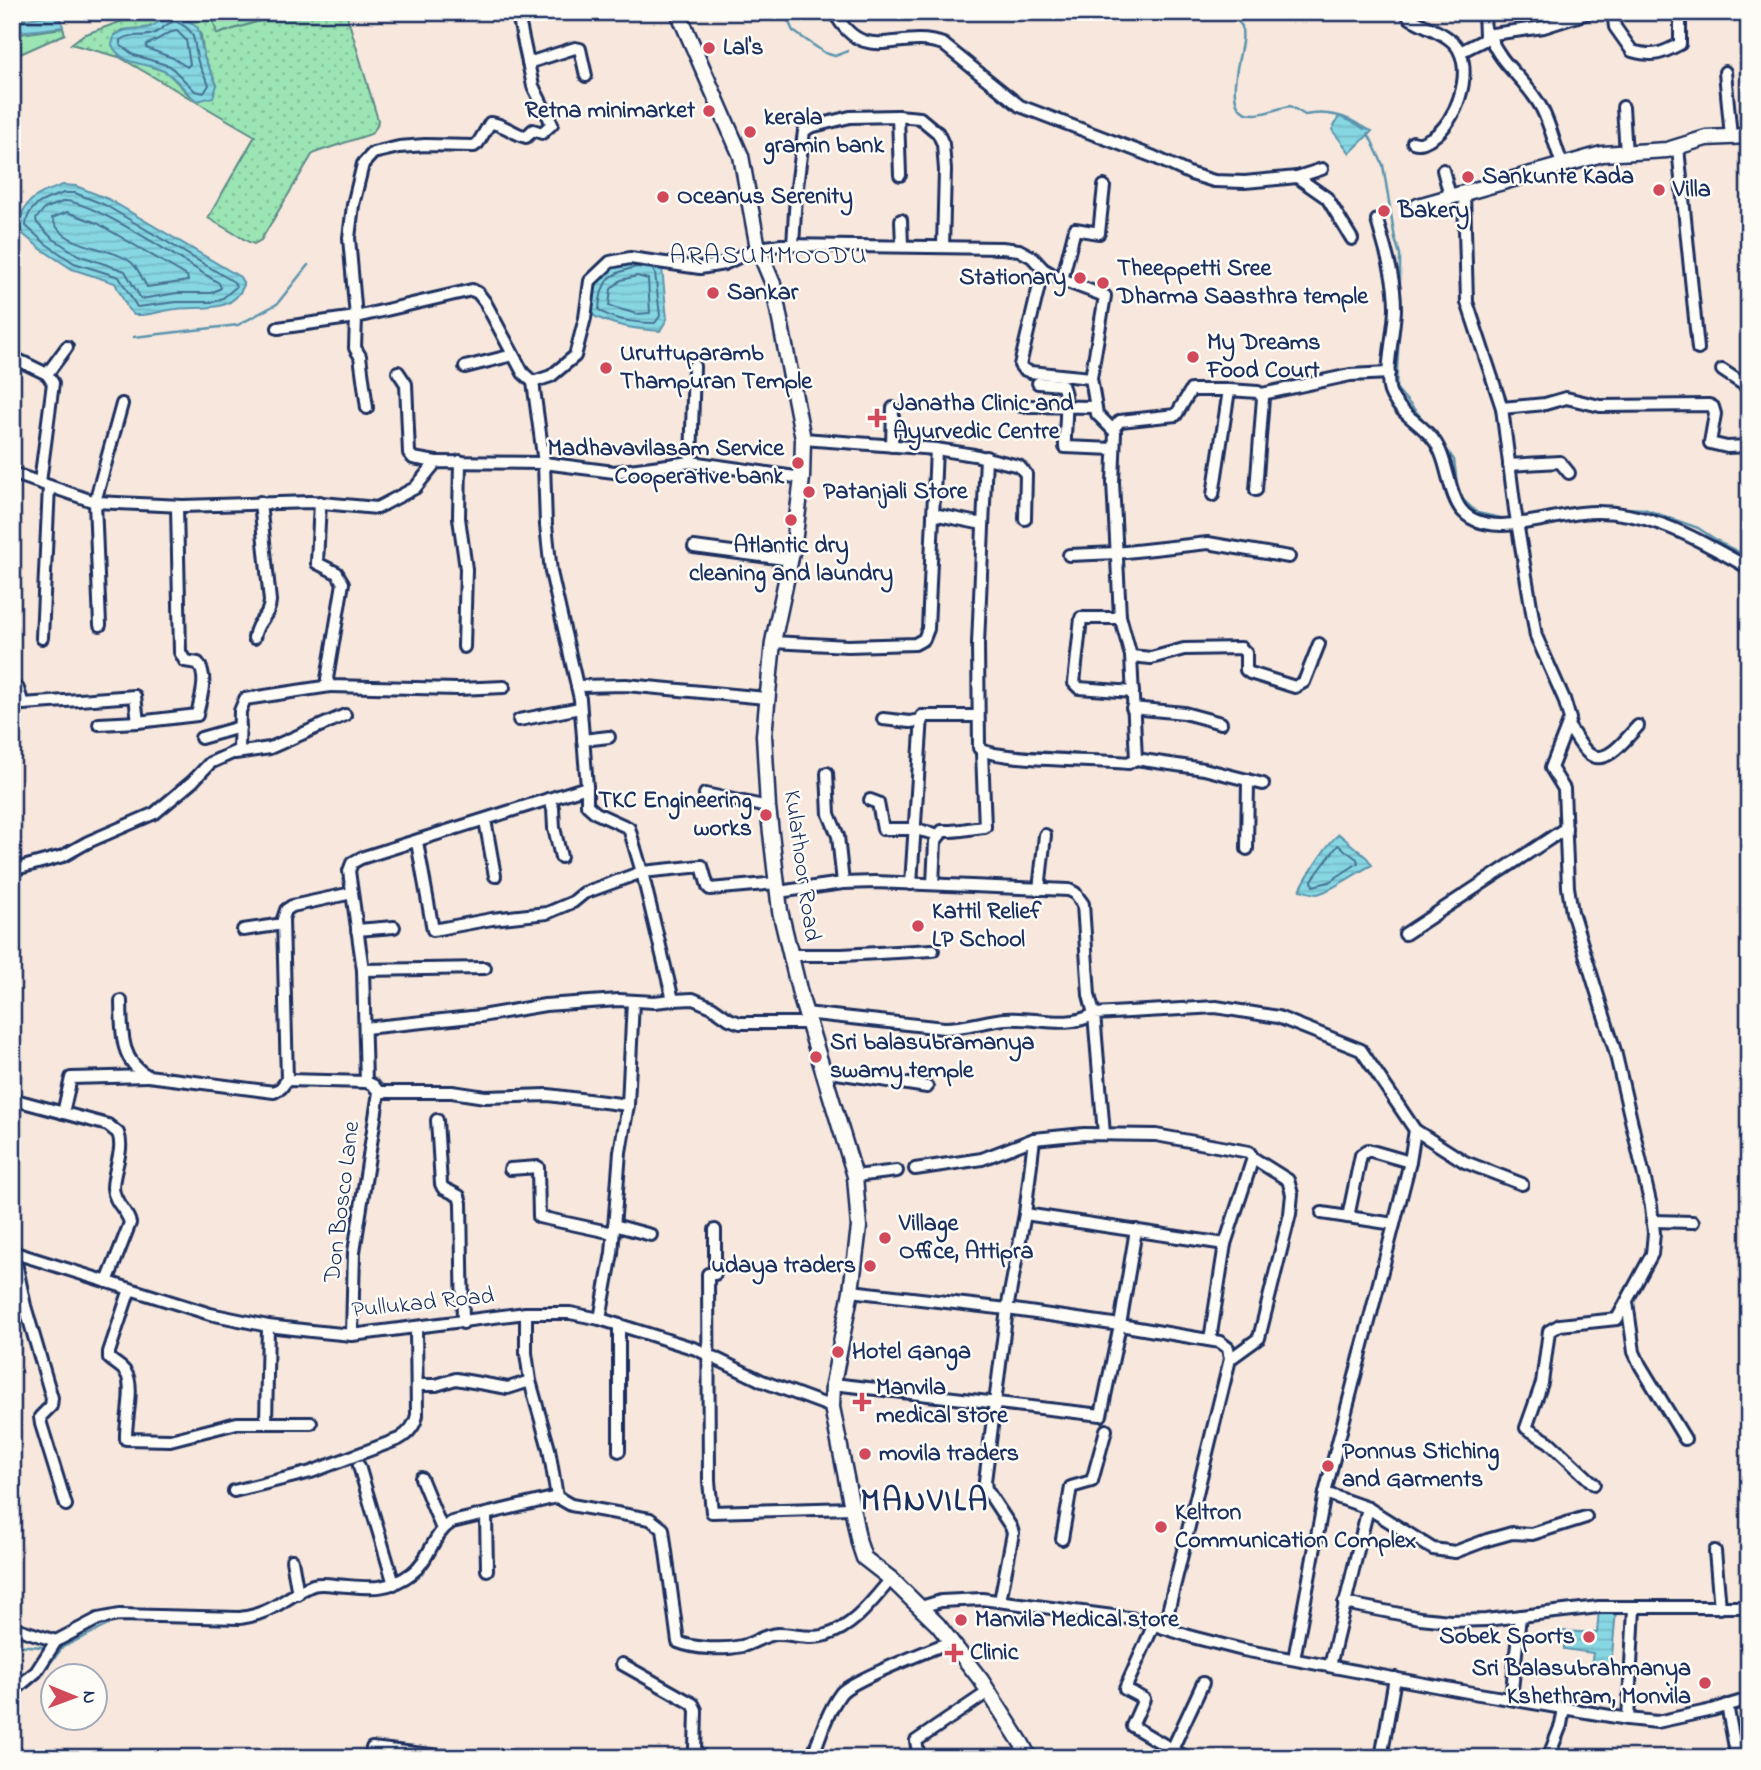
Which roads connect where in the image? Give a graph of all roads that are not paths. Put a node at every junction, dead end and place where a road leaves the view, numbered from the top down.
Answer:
1 (520, 12) edge
2 (678, 12) edge
3 (834, 12) edge
4 (1406, 12) edge
5 (1485, 12) edge
6 (1591, 12) edge
7 (1613, 12) edge
8 (1680, 12) edge
9 (1485, 35) junction
10 (1460, 52) junction
11 (528, 63) junction
12 (1725, 72) dead end
13 (586, 76) dead end
14 (1623, 107) dead end
15 (898, 116) junction
16 (1749, 136) edge
17 (1731, 137) junction
18 (1413, 142) dead end
19 (1678, 148) junction
20 (1626, 154) junction
21 (1563, 166) junction
22 (1322, 169) dead end
23 (1443, 170) dead end
24 (900, 176) dead end
25 (1297, 177) junction
26 (1104, 186) dead end
27 (1457, 194) junction
28 (1418, 206) dead end
29 (901, 220) dead end
30 (1377, 220) dead end
31 (1352, 239) dead end
32 (793, 245) junction
33 (902, 246) junction
34 (943, 247) junction
35 (758, 248) junction
36 (1043, 269) junction
37 (1062, 280) junction
38 (356, 317) junction
39 (278, 328) dead end
40 (67, 347) dead end
41 (1698, 349) dead end
42 (513, 355) junction
43 (12, 357) edge
44 (694, 366) dead end
45 (465, 368) dead end
46 (1722, 370) dead end
47 (398, 372) dead end
48 (1389, 373) junction
49 (47, 374) junction
50 (1091, 378) junction
51 (533, 382) junction
52 (1038, 383) dead end
53 (1749, 388) edge
54 (1229, 390) junction
55 (1262, 394) junction
56 (122, 404) dead end
57 (1021, 406) dead end
58 (1067, 406) junction
59 (1095, 407) junction
60 (367, 408) dead end
61 (892, 408) dead end
62 (1502, 408) junction
63 (1113, 429) junction
64 (803, 439) junction
65 (892, 446) junction
66 (1749, 446) edge
67 (936, 449) junction
68 (1114, 449) junction
69 (986, 457) junction
70 (460, 461) junction
71 (436, 462) junction
72 (691, 462) junction
73 (544, 463) junction
74 (1509, 465) junction
75 (12, 473) edge
76 (1569, 473) dead end
77 (802, 478) junction
78 (44, 484) junction
79 (1256, 490) dead end
80 (1213, 495) dead end
81 (95, 502) junction
82 (260, 502) junction
83 (320, 502) junction
84 (177, 506) junction
85 (933, 514) junction
86 (1025, 519) dead end
87 (1517, 523) junction
88 (983, 524) junction
89 (694, 547) dead end
90 (1117, 553) junction
91 (1069, 555) dead end
92 (1289, 557) dead end
93 (792, 560) junction
94 (1749, 568) edge
95 (1121, 616) junction
96 (100, 625) dead end
97 (42, 638) dead end
98 (254, 638) dead end
99 (773, 642) junction
100 (1319, 644) dead end
101 (464, 647) dead end
102 (1131, 656) junction
103 (330, 686) junction
104 (503, 687) dead end
105 (577, 687) junction
106 (12, 689) edge
107 (1133, 692) junction
108 (766, 698) junction
109 (580, 708) junction
110 (1132, 708) junction
111 (345, 715) dead end
112 (978, 716) junction
113 (883, 719) dead end
114 (519, 720) dead end
115 (922, 720) junction
116 (138, 722) junction
117 (1221, 723) dead end
118 (99, 724) dead end
119 (1639, 726) dead end
120 (240, 727) junction
121 (1569, 727) junction
122 (609, 737) dead end
123 (201, 738) dead end
124 (583, 740) junction
125 (982, 752) junction
126 (235, 753) junction
127 (1136, 760) junction
128 (827, 773) dead end
129 (1248, 780) junction
130 (1263, 784) dead end
131 (587, 787) junction
132 (705, 794) dead end
133 (548, 799) junction
134 (870, 800) dead end
135 (768, 807) junction
136 (485, 820) junction
137 (1566, 828) junction
138 (914, 829) junction
139 (940, 835) junction
140 (1045, 835) dead end
141 (417, 842) junction
142 (1247, 849) dead end
143 (561, 857) dead end
144 (12, 870) edge
145 (642, 873) junction
146 (495, 876) dead end
147 (843, 883) junction
148 (911, 884) junction
149 (933, 884) junction
150 (778, 887) junction
151 (1039, 890) junction
152 (352, 893) junction
153 (283, 925) junction
154 (394, 928) dead end
155 (243, 930) dead end
156 (357, 930) junction
157 (1405, 934) dead end
158 (933, 950) dead end
159 (791, 954) junction
160 (485, 968) dead end
161 (363, 970) junction
162 (673, 1000) junction
163 (121, 1001) dead end
164 (633, 1001) junction
165 (1094, 1014) junction
166 (807, 1018) junction
167 (365, 1028) junction
168 (824, 1071) junction
169 (148, 1076) junction
170 (287, 1080) junction
171 (366, 1082) junction
172 (927, 1087) dead end
173 (379, 1092) junction
174 (12, 1099) edge
175 (628, 1105) junction
176 (63, 1113) junction
177 (437, 1120) dead end
178 (1415, 1130) junction
179 (1104, 1134) junction
180 (1034, 1139) junction
181 (1253, 1158) junction
182 (1410, 1161) junction
183 (510, 1169) dead end
184 (915, 1169) dead end
185 (897, 1171) dead end
186 (855, 1176) junction
187 (1522, 1184) dead end
188 (1322, 1213) dead end
189 (1025, 1214) junction
190 (1348, 1217) junction
191 (1652, 1221) junction
192 (1693, 1223) dead end
193 (1394, 1224) junction
194 (613, 1229) junction
195 (715, 1230) dead end
196 (1136, 1230) junction
197 (651, 1235) dead end
198 (1226, 1244) junction
199 (13, 1252) edge
200 (107, 1282) junction
201 (130, 1289) junction
202 (851, 1291) junction
203 (1627, 1302) junction
204 (1007, 1309) junction
205 (526, 1313) junction
206 (600, 1320) junction
207 (463, 1323) junction
208 (619, 1325) junction
209 (1120, 1325) junction
210 (268, 1326) junction
211 (416, 1328) junction
212 (352, 1335) junction
213 (1210, 1340) junction
214 (708, 1355) junction
215 (1230, 1359) junction
216 (530, 1381) junction
217 (833, 1384) junction
218 (417, 1385) junction
219 (996, 1402) junction
220 (832, 1407) junction
221 (266, 1423) junction
222 (311, 1423) dead end
223 (1105, 1430) dead end
224 (1685, 1439) dead end
225 (619, 1451) dead end
226 (359, 1466) dead end
227 (421, 1478) dead end
228 (1594, 1484) dead end
229 (234, 1491) dead end
230 (1325, 1493) junction
231 (557, 1497) junction
232 (66, 1505) dead end
233 (852, 1508) junction
234 (1368, 1508) junction
235 (486, 1515) junction
236 (1586, 1517) dead end
237 (442, 1529) junction
238 (1062, 1539) dead end
239 (1715, 1551) dead end
240 (292, 1560) dead end
241 (487, 1570) dead end
242 (891, 1579) junction
243 (394, 1584) junction
244 (298, 1594) junction
245 (1000, 1601) junction
246 (1344, 1603) junction
247 (921, 1607) junction
248 (1749, 1607) edge
249 (1720, 1608) junction
250 (1634, 1609) junction
251 (1520, 1616) junction
252 (1159, 1626) junction
253 (12, 1628) edge
254 (57, 1641) junction
255 (950, 1642) junction
256 (1294, 1659) junction
257 (622, 1664) dead end
258 (1329, 1666) junction
259 (1395, 1678) junction
260 (1203, 1683) dead end
261 (12, 1692) edge
262 (989, 1692) junction
263 (1511, 1699) junction
264 (1749, 1699) edge
265 (1727, 1705) junction
266 (1564, 1708) junction
267 (1628, 1719) junction
268 (1170, 1753) edge
269 (371, 1758) edge
270 (457, 1758) edge
271 (703, 1758) edge
272 (812, 1758) edge
273 (919, 1758) edge
274 (1029, 1758) edge
275 (1187, 1758) edge
276 (1381, 1758) edge
277 (1548, 1758) edge
278 (1737, 1758) edge

1 - 11 street
2 - 35 main road, Kulathoor Road
3 - 25 street
4 - 10 street
5 - 9 street
6 - 9 street
7 - 8 street
9 - 10 street
9 - 21 street
10 - 18 street
11 - 13 street
11 - 38 street
12 - 17 street
14 - 20 street
15 - 24 street
15 - 32 street
15 - 34 street
16 - 17 main road
17 - 19 main road
19 - 20 main road
19 - 41 street
20 - 21 main road
21 - 27 main road
22 - 25 street
23 - 27 street
25 - 31 street
26 - 37 street
27 - 28 main road
27 - 62 street
29 - 33 street
30 - 48 street
32 - 33 street
32 - 35 street
33 - 34 street
34 - 36 street
35 - 51 street
35 - 64 main road, Kulathoor Road
36 - 37 street
36 - 50 street
37 - 50 street
38 - 39 street
38 - 42 street
38 - 60 street
40 - 49 street
42 - 45 street
42 - 51 street
43 - 49 street
44 - 72 street
46 - 53 street
47 - 71 street
48 - 55 street
48 - 87 street
49 - 78 street
50 - 59 street
51 - 73 street
52 - 58 street
54 - 55 street
54 - 63 street
54 - 80 street
55 - 79 street
56 - 81 street
57 - 58 street
58 - 59 street
58 - 68 street
59 - 63 street
61 - 65 street
62 - 66 street
62 - 74 street
63 - 68 street
64 - 65 street
64 - 77 main road, Kulathoor Road
65 - 67 street
67 - 69 street
67 - 85 street
68 - 90 street
69 - 86 street
69 - 88 street
70 - 71 street
70 - 73 street
70 - 101 street
71 - 83 street
72 - 73 street
72 - 77 street
73 - 105 street
74 - 76 street
74 - 87 street
75 - 78 street
77 - 93 main road, Kulathoor Road
78 - 81 street
78 - 97 street
81 - 84 street
81 - 96 street
82 - 83 street
82 - 84 street
82 - 98 street
83 - 103 street
84 - 116 street
85 - 88 street
85 - 99 street
87 - 94 street
87 - 121 street
88 - 112 street
89 - 93 street
90 - 91 street
90 - 92 street
90 - 95 street
93 - 99 main road, Kulathoor Road
95 - 102 street
95 - 107 street
99 - 108 main road, Kulathoor Road
100 - 102 street
102 - 107 street
103 - 104 street
103 - 120 street
105 - 108 street
105 - 109 street
106 - 116 street
107 - 110 street
108 - 135 main road, Kulathoor Road
109 - 114 street
109 - 124 street
110 - 117 street
110 - 127 street
111 - 126 street
112 - 115 street
112 - 125 street
113 - 115 street
115 - 138 street
116 - 118 street
119 - 121 street
120 - 123 street
120 - 126 street
121 - 137 street
122 - 124 street
124 - 131 street
125 - 127 street
125 - 139 street
126 - 144 street
127 - 129 street
128 - 147 street
129 - 130 street
129 - 142 street
131 - 133 street
131 - 145 street
132 - 135 street
133 - 136 street
133 - 143 street
134 - 138 street
135 - 150 main road, Kulathoor Road
136 - 141 street
136 - 146 street
137 - 157 street
137 - 191 street
138 - 139 street
138 - 148 street
139 - 149 street
140 - 151 street
141 - 145 street
141 - 152 street
145 - 150 street
145 - 162 street
147 - 148 street
147 - 150 street
148 - 149 street
149 - 151 street
150 - 159 main road, Kulathoor Road
151 - 165 street
152 - 153 street
152 - 156 street
153 - 155 street
153 - 170 street
154 - 156 street
156 - 161 street
158 - 159 street
159 - 166 main road, Kulathoor Road
160 - 161 street
161 - 167 street
162 - 164 street
162 - 166 street
163 - 169 street
164 - 167 street
164 - 175 street
165 - 166 street
165 - 178 street
165 - 179 street
166 - 168 main road, Kulathoor Road
167 - 171 street
168 - 172 street
168 - 186 main road, Kulathoor Road
169 - 170 street
169 - 176 street
170 - 171 street
171 - 173 street, Don Bosco Lane
173 - 175 street
173 - 212 street, Don Bosco Lane
174 - 176 street
175 - 194 street
176 - 200 street
177 - 207 street
178 - 182 street
178 - 187 street
179 - 180 street
179 - 181 street
180 - 184 street
180 - 189 street
181 - 198 street
181 - 215 street
182 - 190 street
182 - 193 street
183 - 194 street
185 - 186 street
186 - 202 main road, Kulathoor Road
188 - 190 street
189 - 196 street
189 - 204 street
190 - 193 street
191 - 192 street
191 - 203 street
193 - 230 street
194 - 197 street
194 - 206 street
195 - 214 street
196 - 198 street
196 - 209 street
198 - 213 street
199 - 200 street, Pullukad Road
199 - 232 street
200 - 201 street, Pullukad Road
201 - 210 street, Pullukad Road
201 - 221 street
202 - 204 street
202 - 217 main road, Kulathoor Road
203 - 224 street
203 - 228 street
204 - 209 street
204 - 219 street
205 - 206 street, Pullukad Road
205 - 207 street, Pullukad Road
205 - 216 street
206 - 208 street, Pullukad Road
207 - 211 street, Pullukad Road
208 - 214 street, Pullukad Road
208 - 225 street
209 - 213 street
209 - 219 street
210 - 212 street, Pullukad Road
210 - 221 street
211 - 212 street, Pullukad Road
211 - 218 street
213 - 215 street
214 - 220 street, Pullukad Road
214 - 233 street
215 - 252 street
216 - 218 street
216 - 231 street
217 - 219 street
217 - 220 main road, Kulathoor Road
218 - 229 street
219 - 245 street
220 - 233 main road, Kulathoor Road
221 - 222 street
223 - 238 street
226 - 243 street
227 - 237 street
230 - 234 street
230 - 256 street
231 - 235 street
231 - 242 street
233 - 242 main road, Kulathoor Road
234 - 236 street
234 - 246 street
235 - 237 street
235 - 241 street
237 - 243 street
239 - 249 street
240 - 244 street
242 - 247 main road, Kulathoor Road
243 - 244 street
244 - 254 street
245 - 247 street
245 - 252 street
246 - 251 street
246 - 258 street
247 - 255 main road, Kulathoor Road
248 - 249 street
249 - 250 street
250 - 251 street
250 - 267 street
251 - 263 street
252 - 256 street
252 - 268 street
253 - 254 street
254 - 261 street
255 - 262 main road, Kulathoor Road
255 - 272 street
256 - 258 street
257 - 271 street
258 - 259 street
259 - 263 street
259 - 276 street
260 - 268 street
262 - 273 street
262 - 274 main road, Kulathoor Road
263 - 266 street
264 - 265 street
265 - 267 street
265 - 278 street
266 - 267 street
266 - 277 street
268 - 275 street
269 - 270 street

